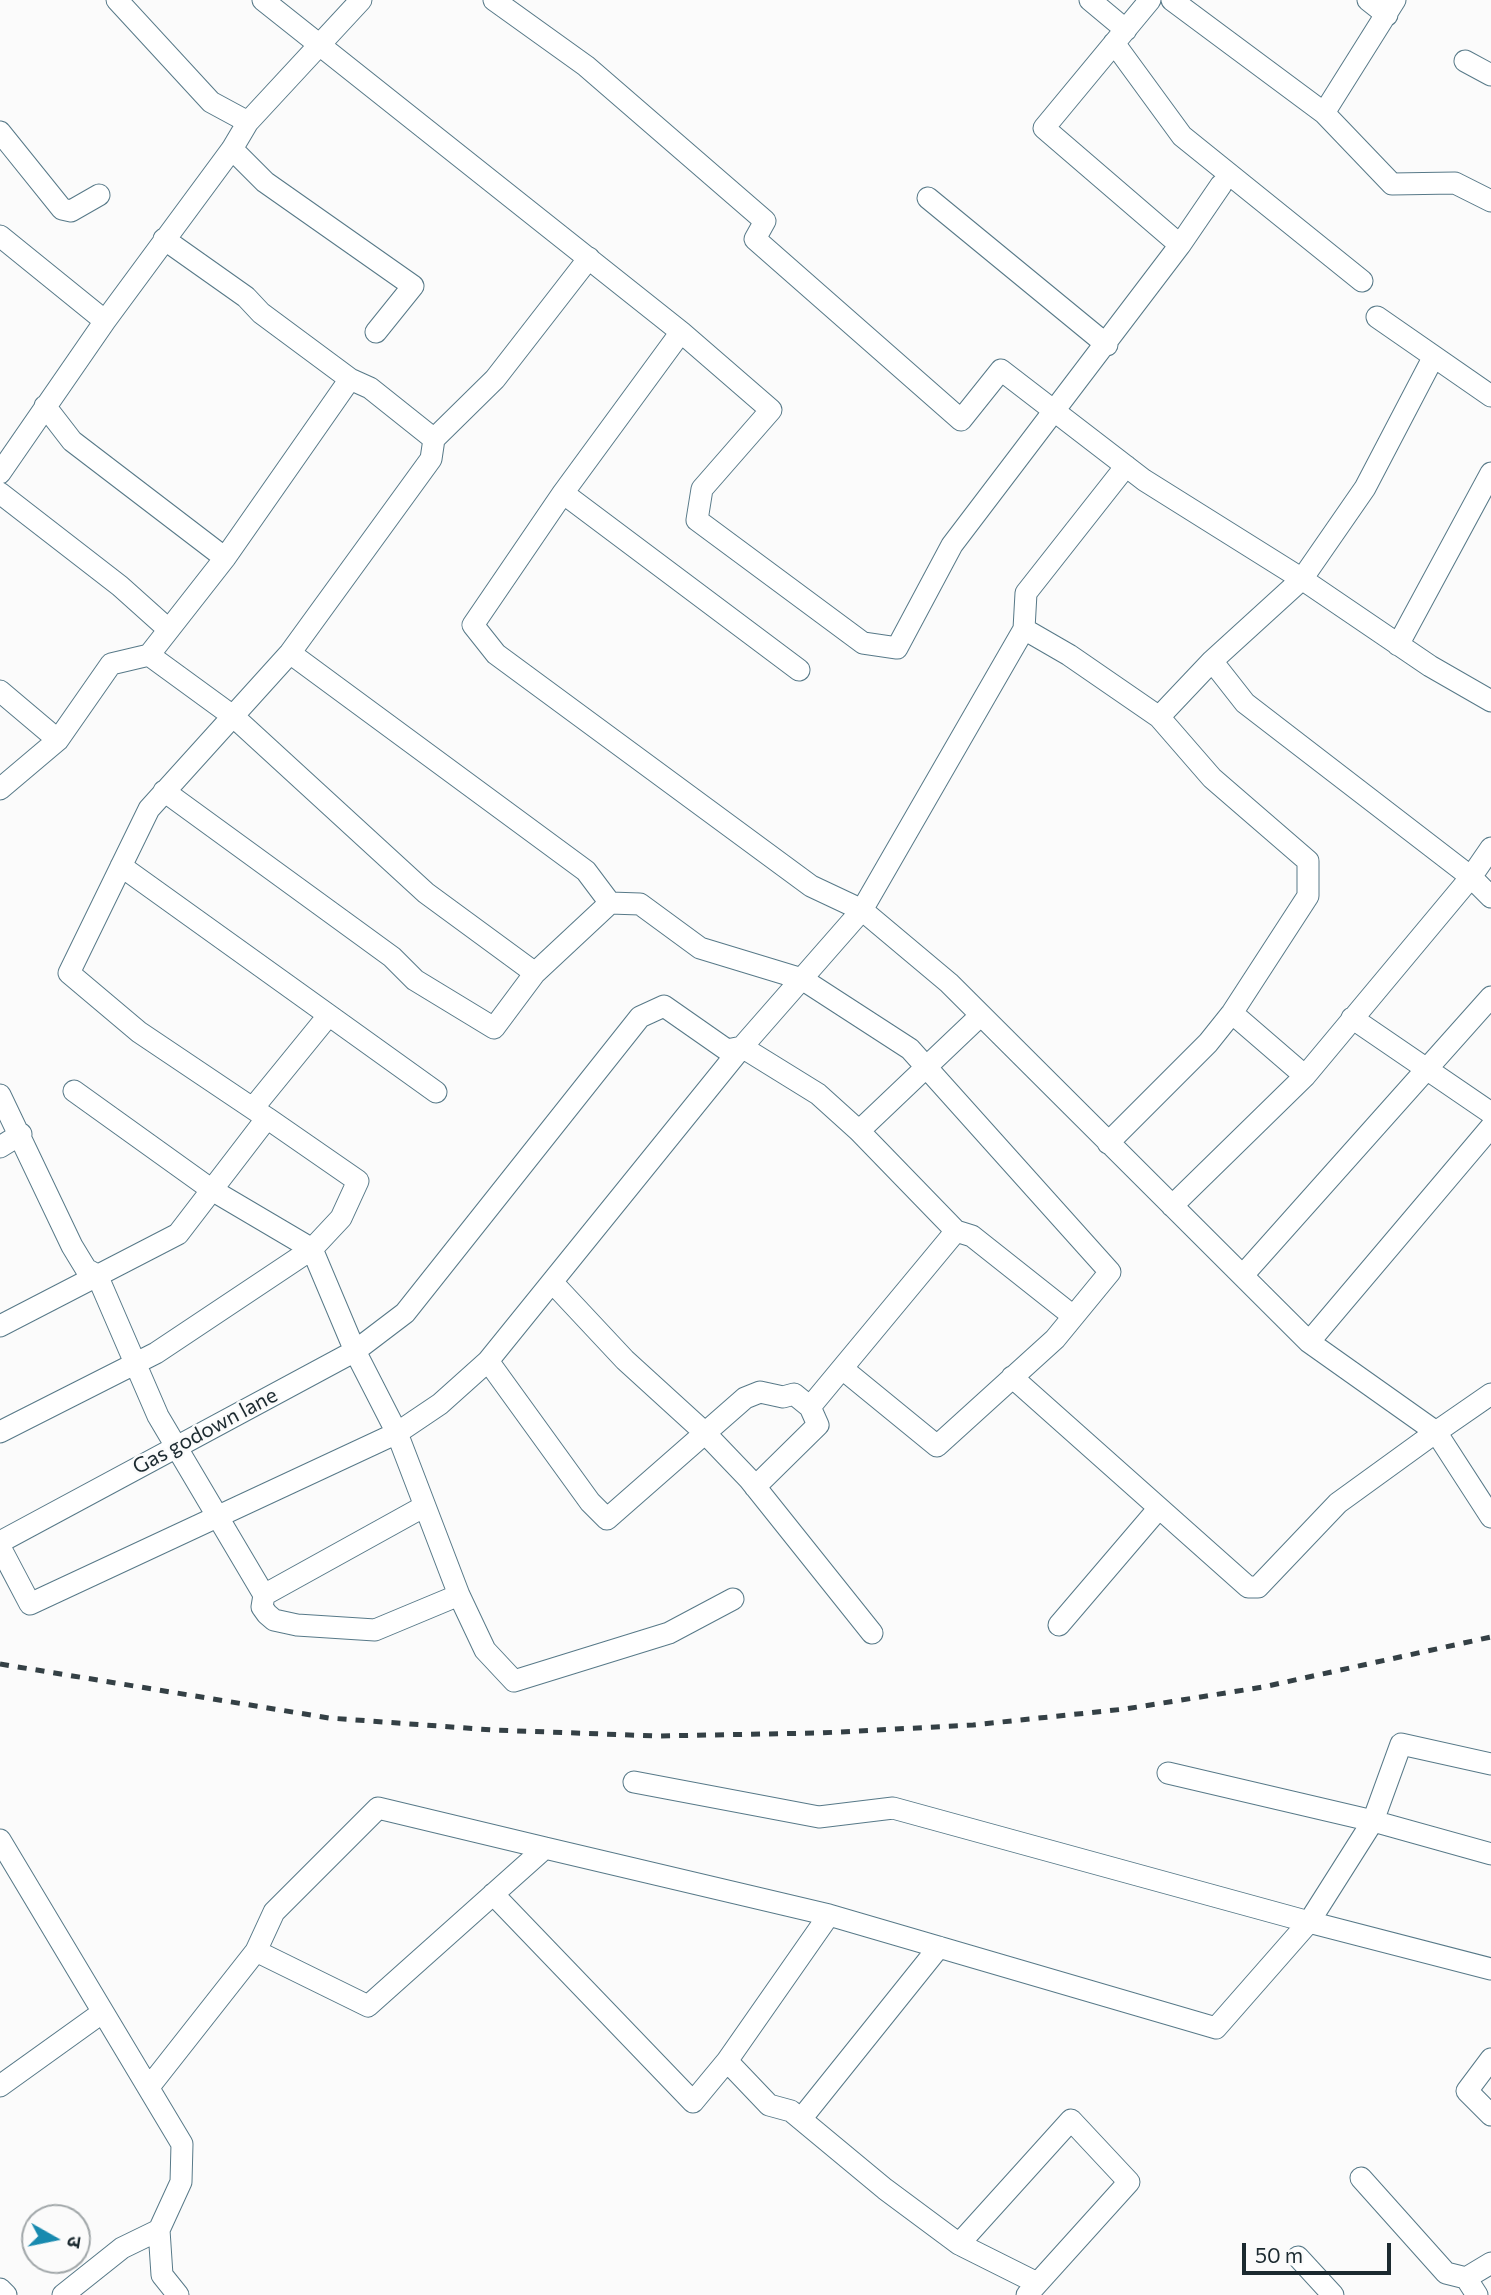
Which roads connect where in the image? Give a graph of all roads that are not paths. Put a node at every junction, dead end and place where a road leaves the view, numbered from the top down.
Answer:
1 (117, 0) edge
2 (263, 0) edge
3 (361, 0) edge
4 (494, 0) edge
5 (1090, 0) edge
6 (1130, 0) edge
7 (1150, 0) edge
8 (1172, 0) edge
9 (1368, 0) edge
10 (1391, 8) edge
11 (1120, 37) junction
12 (319, 45) junction
13 (1465, 61) dead end
14 (1491, 75) edge
15 (1324, 113) junction
16 (248, 122) junction
17 (0, 132) edge
18 (232, 149) junction
19 (1221, 185) dead end
20 (99, 195) dead end
21 (928, 198) dead end
22 (1491, 201) edge
23 (0, 236) edge
24 (164, 239) junction
25 (1180, 245) junction
26 (589, 258) junction
27 (1362, 281) dead end
28 (1377, 317) dead end
29 (105, 321) junction
30 (376, 332) dead end
31 (681, 332) junction
32 (1107, 345) junction
33 (1433, 358) junction
34 (350, 379) junction
35 (1491, 396) edge
36 (46, 406) junction
37 (1055, 412) junction
38 (434, 439) junction
39 (1126, 466) junction
40 (0, 473) edge
41 (1491, 473) edge
42 (562, 493) junction
43 (0, 494) edge
44 (225, 558) junction
45 (1302, 579) junction
46 (168, 629) junction
47 (1024, 629) junction
48 (1398, 645) junction
49 (290, 653) junction
50 (149, 655) junction
51 (1212, 660) junction
52 (799, 670) dead end
53 (0, 691) edge
54 (1491, 701) edge
55 (234, 717) junction
56 (1159, 717) junction
57 (58, 740) junction
58 (0, 789) edge
59 (164, 791) junction
60 (1491, 848) edge
61 (121, 866) junction
62 (1471, 877) junction
63 (1491, 897) edge
64 (610, 903) junction
65 (862, 910) junction
66 (535, 973) junction
67 (802, 979) junction
68 (1491, 997) edge
69 (1232, 1013) junction
70 (981, 1015) junction
71 (328, 1016) junction
72 (1352, 1018) junction
73 (742, 1047) junction
74 (928, 1068) junction
75 (1427, 1072) junction
76 (1305, 1076) junction
77 (74, 1091) dead end
78 (436, 1092) dead end
79 (0, 1095) edge
80 (260, 1113) junction
81 (1491, 1113) edge
82 (1491, 1127) edge
83 (859, 1131) junction
84 (21, 1134) junction
85 (1108, 1143) junction
86 (0, 1147) edge
87 (212, 1190) junction
88 (1172, 1206) junction
89 (956, 1231) junction
90 (312, 1249) junction
91 (97, 1275) junction
92 (1243, 1275) junction
93 (552, 1282) junction
94 (1073, 1316) junction
95 (0, 1326) edge
96 (1308, 1342) junction
97 (355, 1351) junction
98 (488, 1361) junction
99 (135, 1363) junction
100 (844, 1370) junction
101 (1012, 1377) junction
102 (1491, 1394) edge
103 (810, 1407) junction
104 (0, 1432) edge
105 (704, 1432) junction
106 (1436, 1432) junction
107 (397, 1433) junction
108 (176, 1447) junction
109 (755, 1487) junction
110 (423, 1507) junction
111 (1159, 1508) junction
112 (1491, 1517) edge
113 (217, 1518) junction
114 (0, 1545) edge
115 (264, 1595) junction
116 (459, 1595) junction
117 (733, 1599) dead end
118 (1059, 1625) dead end
119 (872, 1633) dead end
120 (1491, 1764) edge
121 (1168, 1773) dead end
122 (634, 1782) dead end
123 (1373, 1821) junction
124 (0, 1840) edge
125 (545, 1848) junction
126 (1491, 1854) edge
127 (493, 1894) junction
128 (829, 1915) junction
129 (1309, 1922) junction
130 (939, 1947) junction
131 (256, 1951) junction
132 (1491, 1969) edge
133 (103, 2012) junction
134 (1491, 2059) edge
135 (727, 2061) junction
136 (0, 2085) edge
137 (149, 2087) junction
138 (1491, 2115) edge
139 (801, 2119) junction
140 (1361, 2178) dead end
141 (159, 2230) junction
142 (959, 2244) junction
143 (1298, 2257) dead end
144 (1491, 2263) edge
145 (1471, 2287) edge
146 (0, 2289) edge
147 (1032, 2289) edge
148 (6, 2295) edge
149 (63, 2295) edge
150 (178, 2295) edge
151 (1334, 2295) edge

1 - 16 street
2 - 12 street
3 - 12 street
4 - 37 street
5 - 11 street
6 - 11 street
7 - 11 street
8 - 15 street
9 - 10 street
10 - 15 street
11 - 25 street
11 - 27 street
12 - 16 street
12 - 26 street
13 - 14 street
15 - 22 street
16 - 18 street
17 - 20 street
18 - 24 street
18 - 30 street
19 - 25 street
21 - 32 street
23 - 29 street
24 - 29 street
24 - 34 street
25 - 32 street
26 - 31 street
26 - 38 street
28 - 33 street
29 - 36 street
31 - 37 street
31 - 42 street
32 - 37 street
33 - 35 street
33 - 45 street
34 - 38 street
34 - 44 street
36 - 40 street
36 - 44 street
37 - 39 street
38 - 49 street
39 - 45 street
39 - 47 street
41 - 48 street
42 - 52 street
42 - 65 street
43 - 46 street
44 - 46 street
45 - 48 street
45 - 51 street
46 - 50 street
47 - 56 street
47 - 65 street
48 - 54 street
49 - 55 street
49 - 64 street
50 - 55 street
50 - 57 street
51 - 56 street
51 - 62 street
53 - 57 street
55 - 59 street
55 - 66 street
56 - 69 street
57 - 58 street
59 - 61 street
59 - 66 street
60 - 62 street
61 - 71 street
61 - 80 street
62 - 63 street
62 - 72 street
64 - 66 street
64 - 67 street
65 - 67 street
65 - 70 street
67 - 73 street
67 - 74 street
68 - 75 street
69 - 76 street
69 - 85 street
70 - 74 street
70 - 85 street
71 - 78 street
71 - 80 street
72 - 75 street
72 - 76 street
73 - 83 street
73 - 93 street
73 - 97 street, Gas godown lane
74 - 83 street
74 - 94 street
75 - 81 street
75 - 92 street
76 - 88 street
77 - 87 street
79 - 84 street
80 - 87 street
80 - 90 street
82 - 96 street
83 - 89 street
84 - 86 street
84 - 91 street
85 - 88 street
87 - 90 street
87 - 91 street
88 - 92 street
89 - 94 street
89 - 100 street
90 - 97 street
90 - 99 street
91 - 95 street
91 - 99 street
92 - 96 street
93 - 98 street
93 - 105 street
94 - 101 street
96 - 106 street
97 - 107 street
97 - 108 street, Gas godown lane
98 - 105 street
98 - 107 street
99 - 104 street
99 - 108 street
100 - 101 street
100 - 103 street
101 - 111 street
102 - 106 street
103 - 105 street
103 - 109 street
105 - 109 street
106 - 111 street
106 - 112 street
107 - 110 street
107 - 113 street
108 - 113 street
108 - 114 street, Gas godown lane
109 - 119 street
110 - 115 street
110 - 116 street
111 - 118 street
113 - 114 street
113 - 115 street
115 - 116 street
116 - 117 street
120 - 123 street
121 - 123 street
122 - 129 street
123 - 126 street
123 - 129 street
124 - 133 street
125 - 127 street
125 - 128 street
125 - 131 street
127 - 131 street
127 - 135 street
128 - 130 street
128 - 135 street
129 - 130 street
129 - 132 street
130 - 139 street
131 - 137 street
133 - 136 street
133 - 137 street
134 - 138 street
135 - 139 street
137 - 141 street
139 - 142 street
140 - 145 street
141 - 149 street
141 - 150 street
142 - 147 street
142 - 147 street
143 - 151 street
144 - 145 street
146 - 148 street

